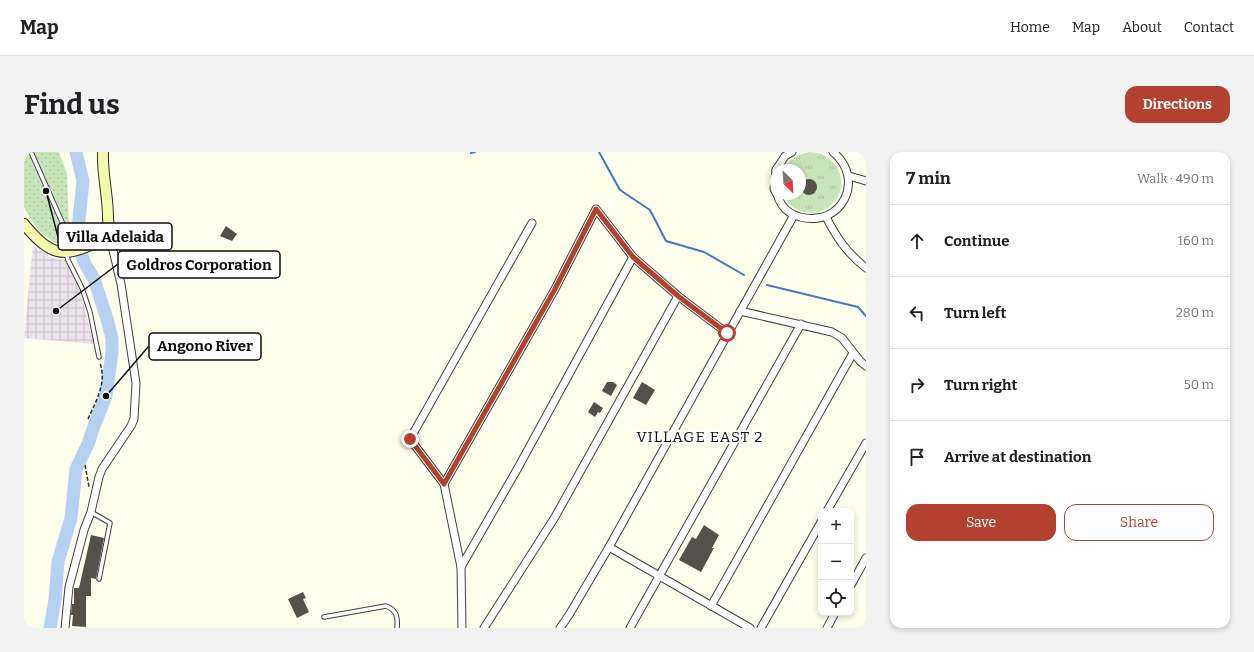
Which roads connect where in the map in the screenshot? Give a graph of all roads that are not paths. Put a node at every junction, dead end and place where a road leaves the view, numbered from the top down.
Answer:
1 (31, 152) edge
2 (103, 152) edge
3 (833, 152) edge
4 (787, 153) edge
5 (780, 164) edge
6 (848, 176) junction
7 (866, 181) edge
8 (779, 200) edge
9 (794, 215) junction
10 (826, 217) junction
11 (532, 223) dead end
12 (24, 224) edge
13 (108, 229) junction
14 (70, 252) junction
15 (633, 257) junction
16 (866, 268) edge
17 (678, 296) junction
18 (740, 311) junction
19 (801, 324) junction
20 (727, 333) junction
21 (853, 353) junction
22 (99, 357) road end
23 (866, 366) edge
24 (866, 443) edge
25 (444, 484) junction
26 (829, 508) edge
27 (91, 512) junction
28 (818, 527) edge
29 (609, 547) junction
30 (866, 558) edge
31 (461, 567) junction
32 (660, 577) junction
33 (99, 579) dead end
34 (854, 580) edge
35 (711, 606) junction
36 (324, 616) dead end
37 (833, 616) edge
38 (65, 628) edge
39 (397, 628) edge
40 (462, 628) edge
41 (484, 628) edge
42 (560, 628) edge
43 (630, 628) edge
44 (750, 628) edge
45 (761, 628) edge
46 (827, 628) edge

1 - 14 lane
2 - 13 main road
3 - 6 street
4 - 5 street
6 - 7 street
6 - 10 street
8 - 9 street
9 - 10 street
9 - 18 street
10 - 16 street
11 - 25 street
12 - 14 main road
13 - 14 main road
13 - 27 street
14 - 22 lane
15 - 17 street
15 - 25 street
15 - 31 street
17 - 20 street
17 - 41 street
18 - 19 street
18 - 20 street
19 - 21 street
19 - 32 street
20 - 29 street
21 - 23 street
21 - 35 street
24 - 26 street
25 - 31 street
27 - 33 lane
27 - 38 street
28 - 45 street
29 - 32 street
29 - 42 street
30 - 34 street
31 - 40 street
32 - 35 street
32 - 43 street
35 - 44 street
36 - 39 lane
37 - 46 street

